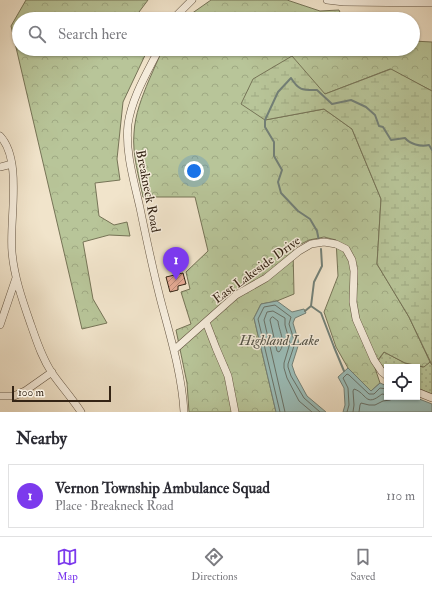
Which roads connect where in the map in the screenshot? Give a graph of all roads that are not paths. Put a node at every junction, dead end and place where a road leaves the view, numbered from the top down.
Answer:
1 (192, 0) edge
2 (327, 0) edge
3 (432, 3) edge
4 (180, 12) edge
5 (155, 56) edge
6 (0, 136) edge
7 (12, 164) junction
8 (0, 167) edge
9 (16, 277) junction
10 (206, 322) junction
11 (0, 325) edge
12 (174, 350) junction
13 (52, 372) junction
14 (384, 374) edge
15 (420, 393) edge
16 (0, 396) edge
17 (432, 398) edge
18 (81, 412) edge
19 (184, 412) edge
20 (235, 412) edge

1 - 4 street
2 - 3 street
5 - 12 street, Breakneck Road
6 - 7 street
7 - 8 street
7 - 9 street
9 - 11 street
9 - 13 street
10 - 12 street, East Lakeside Drive
10 - 14 street, East Lakeside Drive
10 - 20 street
12 - 19 street, Breakneck Road
13 - 16 street
13 - 18 street
15 - 17 street

